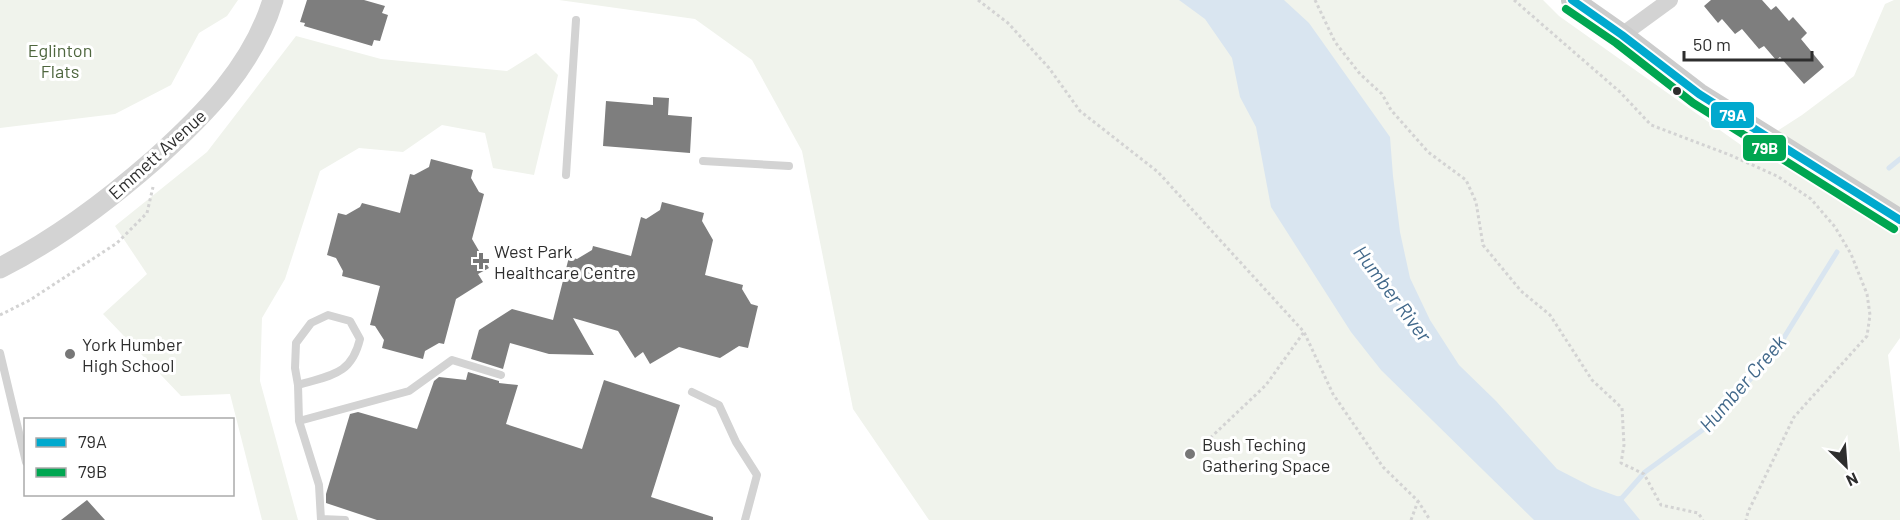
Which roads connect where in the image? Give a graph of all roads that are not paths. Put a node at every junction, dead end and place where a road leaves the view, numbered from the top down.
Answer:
1 (273, 0) edge
2 (1572, 0) edge
3 (1670, 0) edge
4 (576, 20) dead end
5 (1622, 35) junction
6 (703, 161) dead end
7 (789, 166) dead end
8 (566, 175) dead end
9 (1900, 220) edge
10 (0, 268) edge
11 (0, 353) edge
12 (501, 375) dead end
13 (298, 385) junction
14 (692, 393) dead end
15 (299, 422) junction
16 (24, 454) edge
17 (321, 520) edge
18 (345, 520) edge
19 (745, 520) edge

1 - 10 street, Emmett Avenue
2 - 5 main road
3 - 5 street
4 - 8 lane
5 - 9 main road
6 - 7 lane
11 - 16 lane
12 - 15 lane
13 - 13 lane
13 - 15 lane
14 - 19 lane
15 - 17 lane
17 - 18 lane

